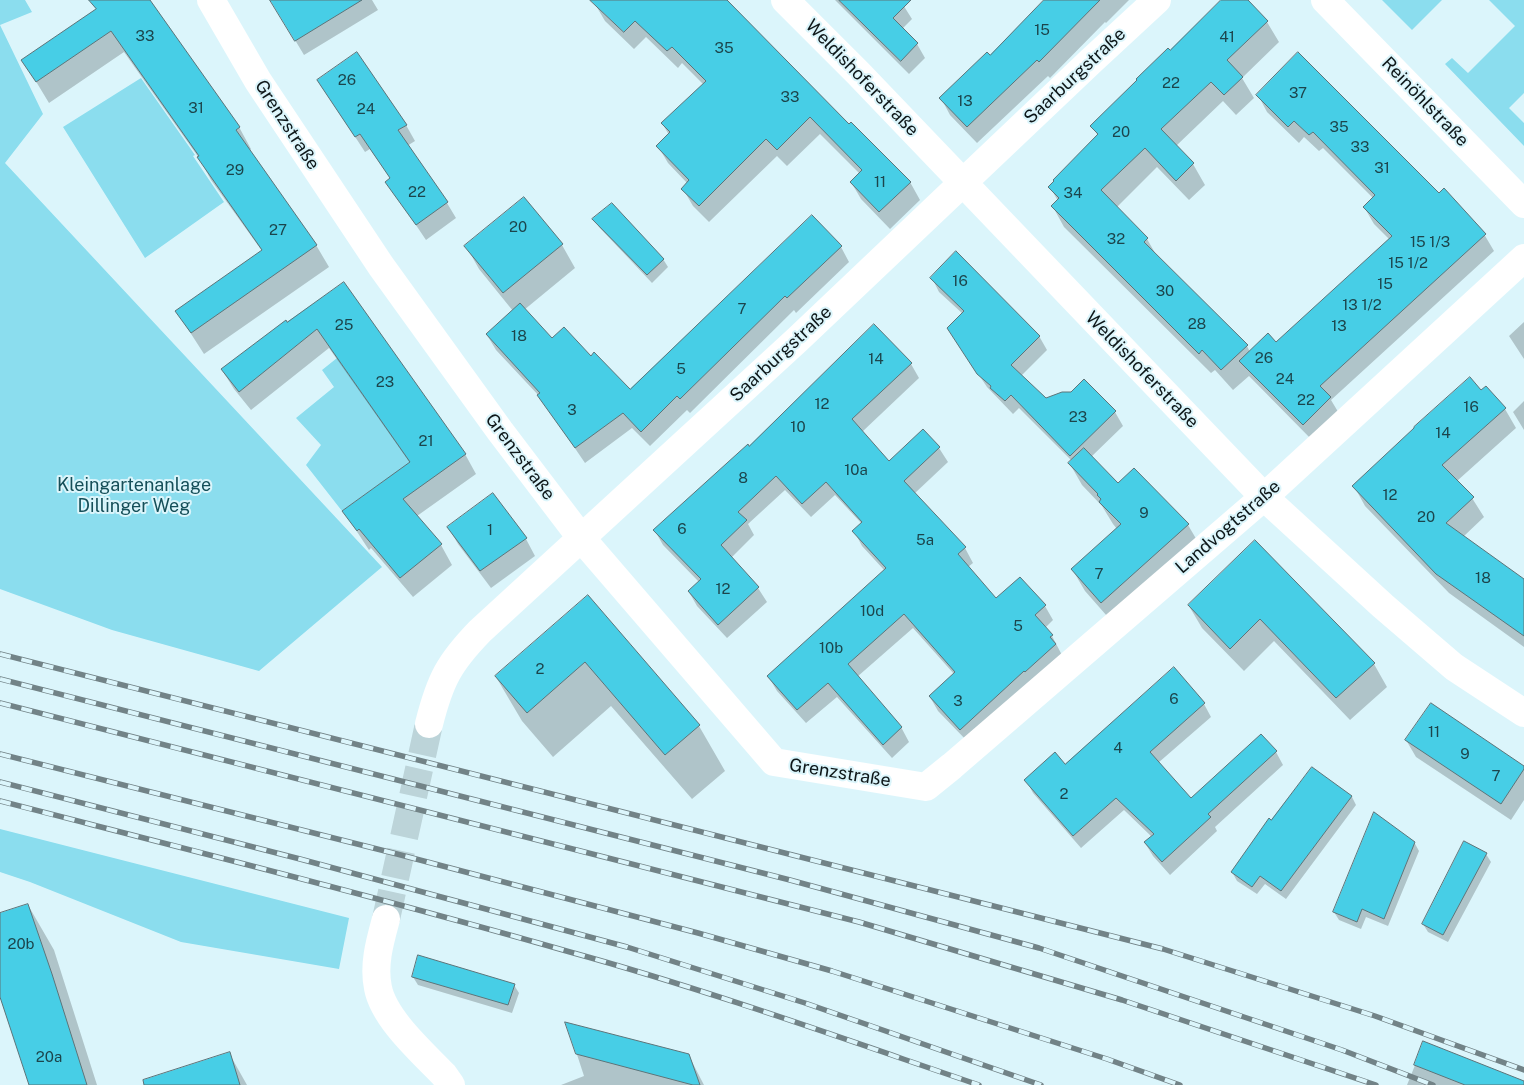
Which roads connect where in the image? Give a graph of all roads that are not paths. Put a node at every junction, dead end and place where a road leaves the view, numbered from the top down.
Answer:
1 (211, 0) edge
2 (785, 0) edge
3 (1158, 0) edge
4 (1325, 0) edge
5 (963, 182) junction
6 (1524, 204) edge
7 (1524, 258) edge
8 (1264, 496) junction
9 (582, 539) junction
10 (1524, 713) edge
11 (429, 724) tunnel mouth
12 (926, 787) joint
13 (386, 920) tunnel mouth
14 (451, 1085) edge

1 - 9 street, Grenzstraße
2 - 5 street, Weldishoferstraße
3 - 5 street, Saarburgstraße
4 - 6 street, Reinöhlstraße
5 - 8 street, Weldishoferstraße
5 - 9 street, Saarburgstraße
7 - 8 street, Landvogtstraße
8 - 10 street, Weldishoferstraße
8 - 12 street, Landvogtstraße
9 - 11 street, Saarburgstraße
9 - 12 street, Grenzstraße
13 - 14 street

